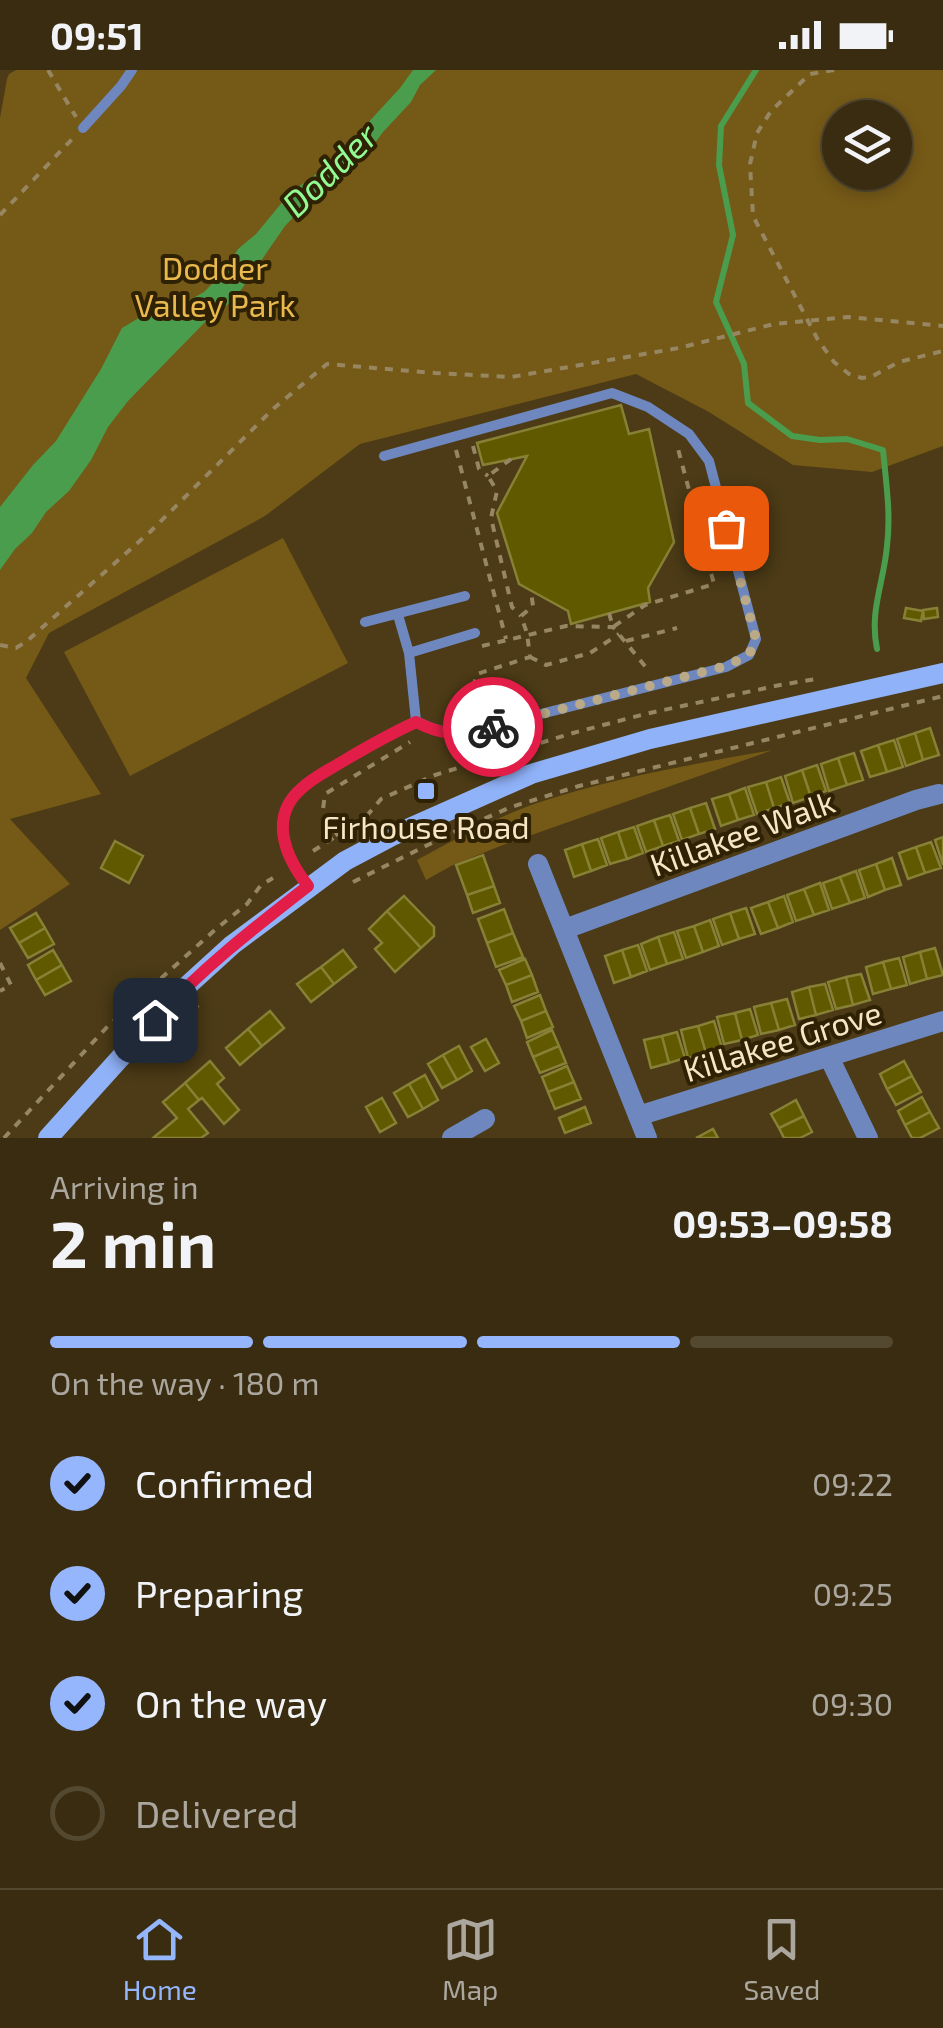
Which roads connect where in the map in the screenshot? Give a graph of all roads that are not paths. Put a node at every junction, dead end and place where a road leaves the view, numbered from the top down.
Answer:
1 (132, 70) edge
2 (82, 128) road end
3 (384, 456) dead end
4 (465, 596) dead end
5 (398, 615) junction
6 (366, 622) dead end
7 (475, 634) dead end
8 (409, 654) junction
9 (943, 673) edge
10 (416, 722) junction
11 (939, 794) dead end
12 (538, 864) dead end
13 (308, 886) junction
14 (565, 929) junction
15 (943, 1022) edge
16 (829, 1057) junction
17 (638, 1116) junction
18 (485, 1119) dead end
19 (48, 1138) edge
20 (452, 1138) edge
21 (647, 1138) edge
22 (868, 1138) edge

1 - 2 lane
3 - 10 lane
4 - 5 lane
5 - 6 lane
5 - 8 lane
7 - 8 lane
8 - 10 lane
9 - 13 main road
10 - 13 lane
11 - 14 street, Killakee Walk
12 - 14 street
13 - 19 main road
14 - 17 street
15 - 16 street, Killakee Grove
16 - 17 street, Killakee Grove
16 - 22 street
17 - 21 street
18 - 20 street

